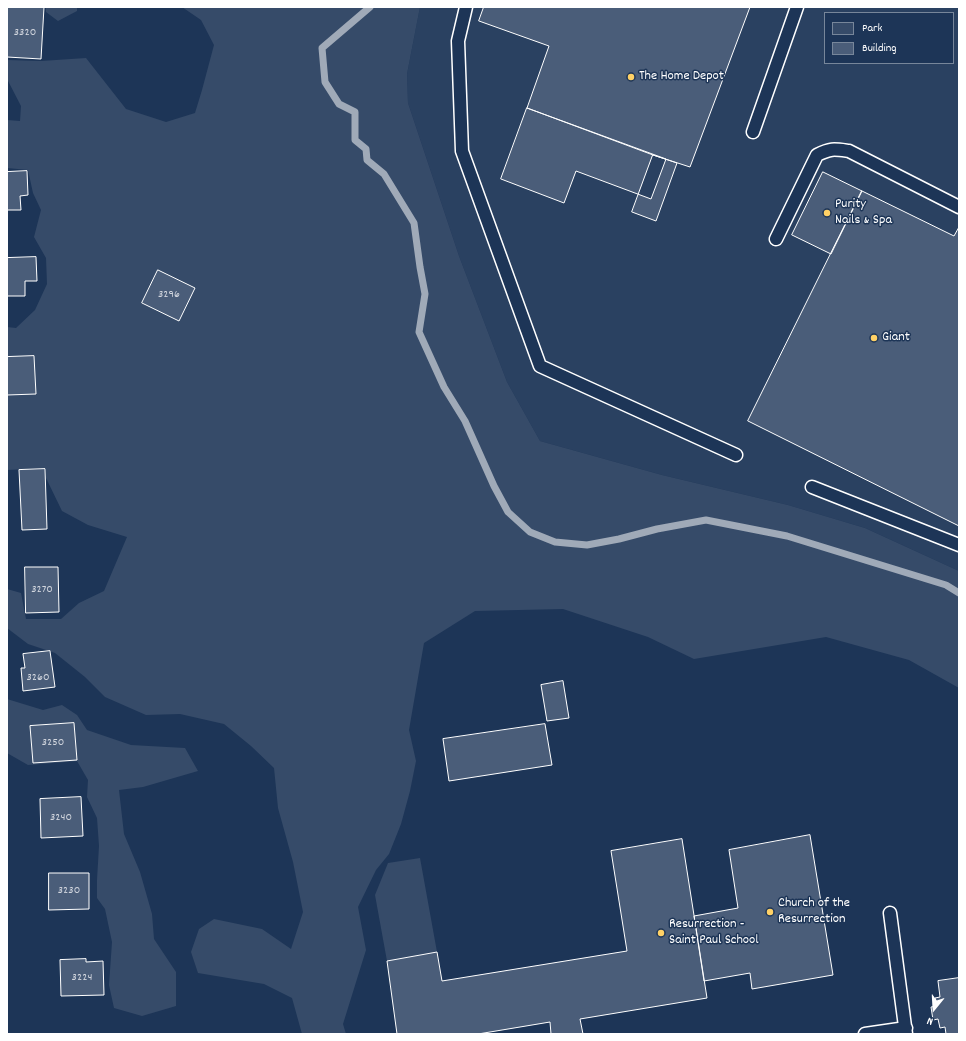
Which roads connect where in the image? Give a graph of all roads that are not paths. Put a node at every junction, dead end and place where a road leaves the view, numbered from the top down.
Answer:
1 (466, 7) edge
2 (797, 7) edge
3 (753, 132) dead end
4 (959, 207) edge
5 (776, 239) dead end
6 (736, 455) dead end
7 (812, 487) dead end
8 (959, 545) edge
9 (890, 913) dead end
10 (906, 1031) edge
11 (865, 1034) edge

1 - 6 lane
2 - 3 lane
4 - 5 lane
7 - 8 lane
9 - 10 lane
10 - 11 lane

